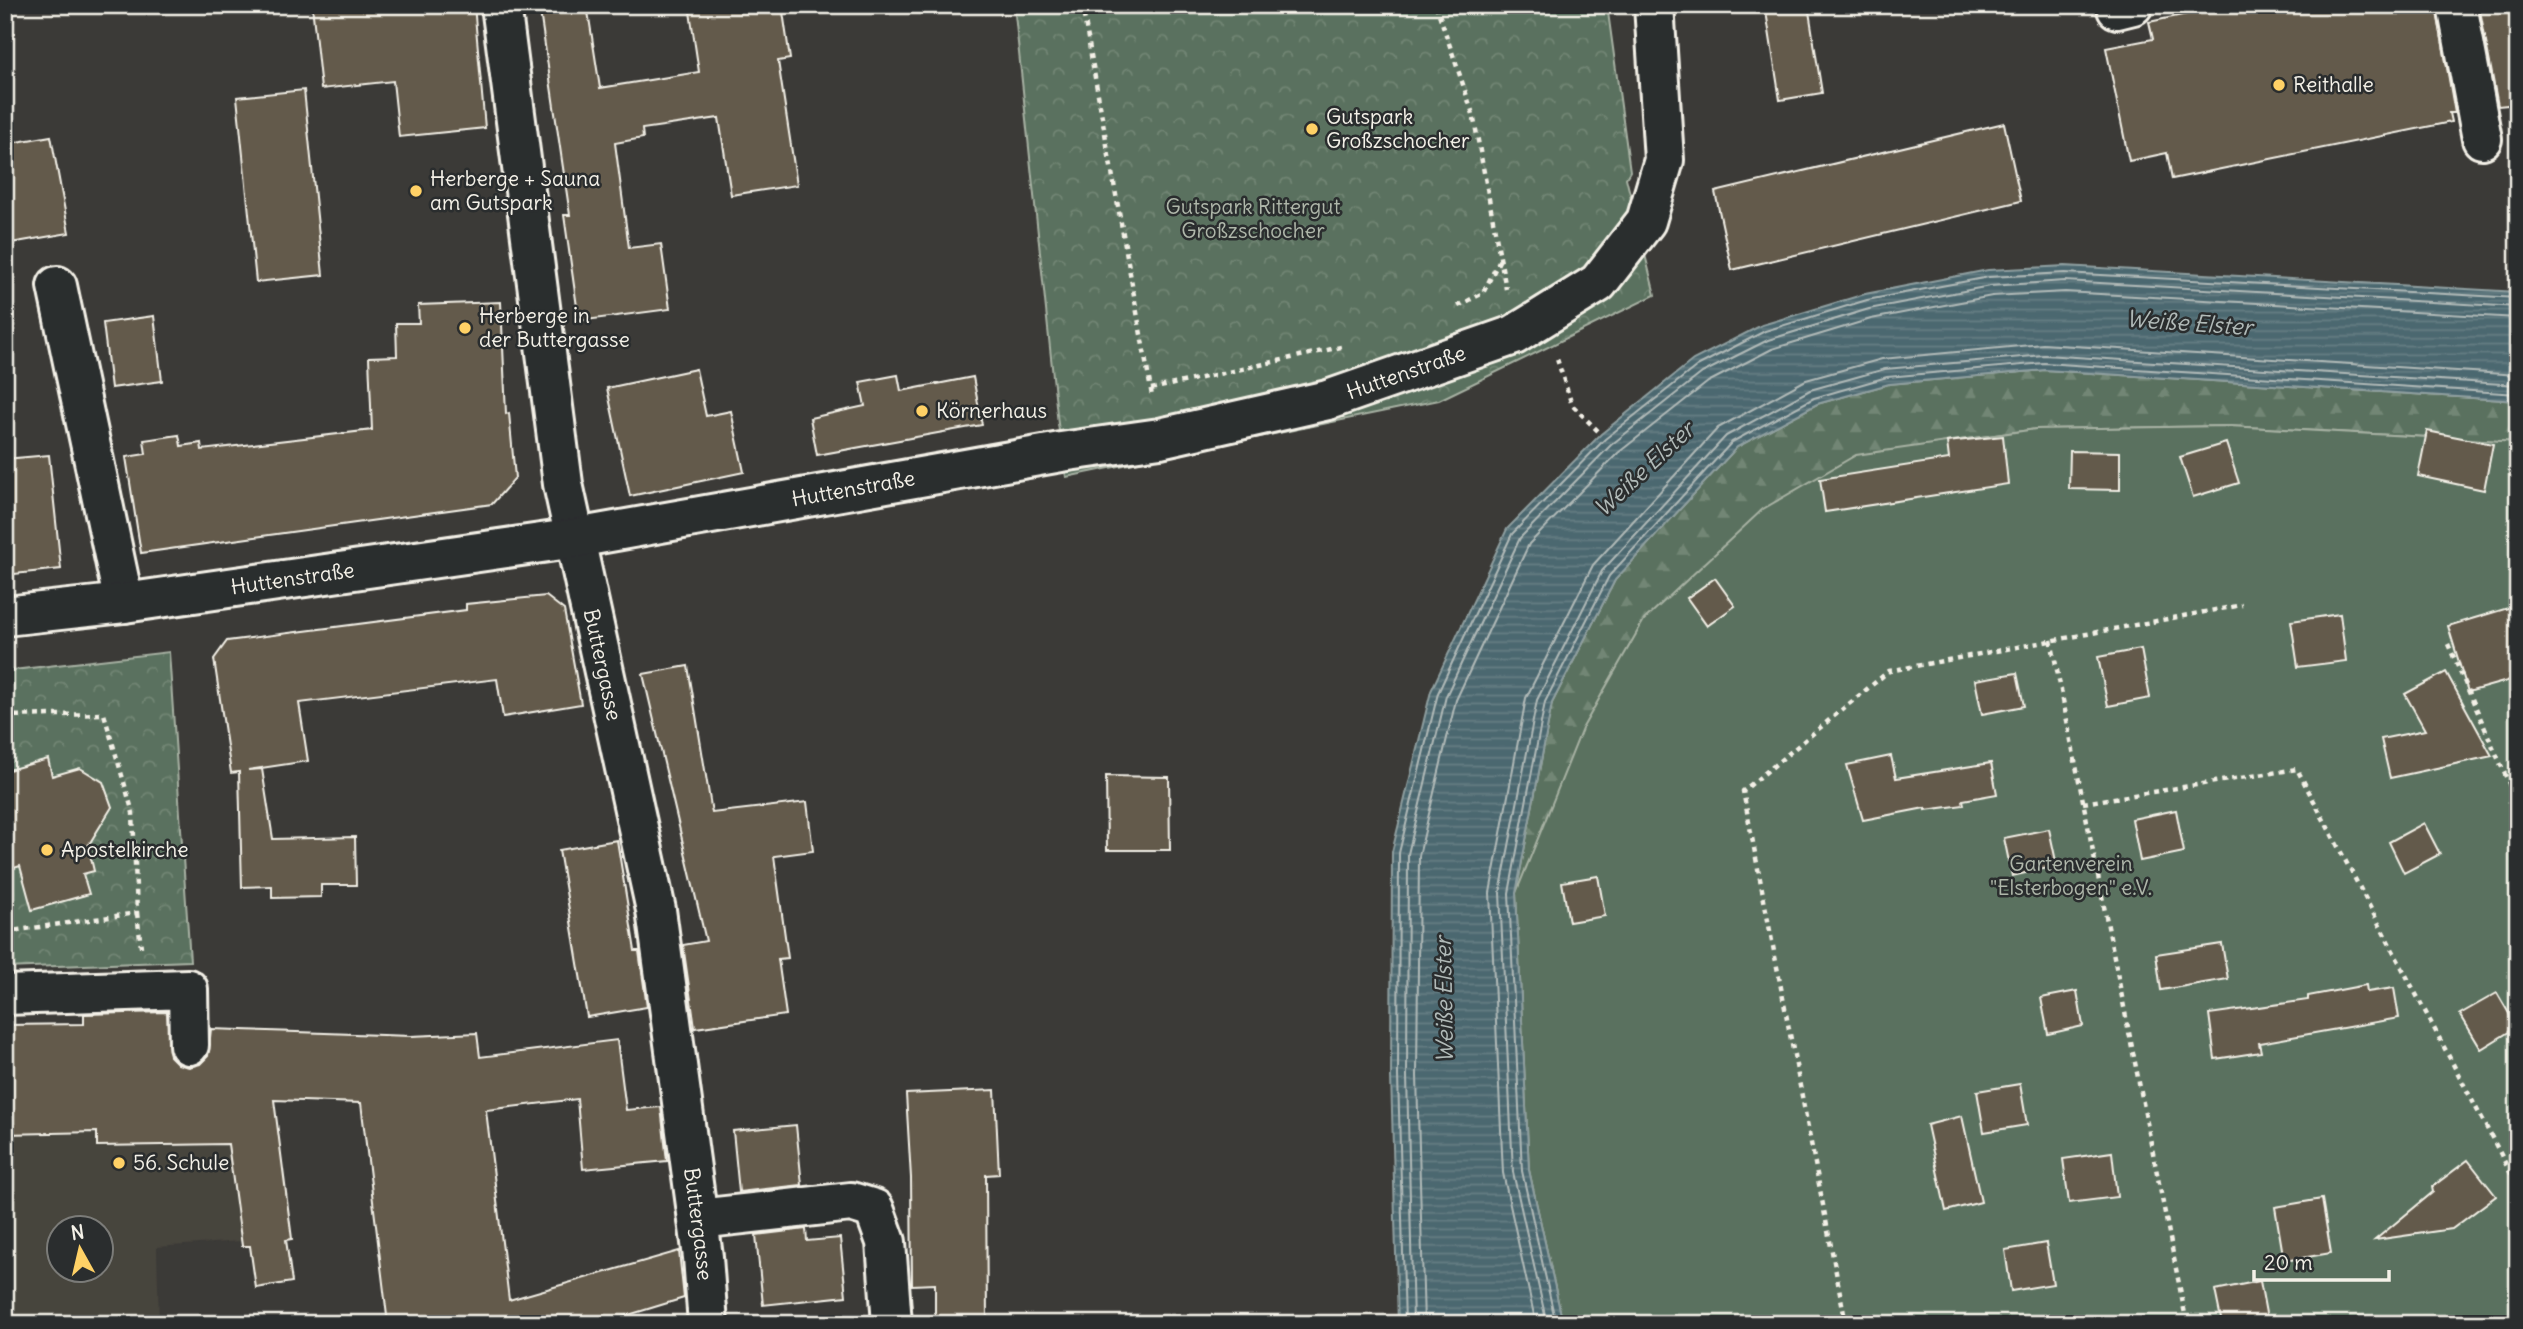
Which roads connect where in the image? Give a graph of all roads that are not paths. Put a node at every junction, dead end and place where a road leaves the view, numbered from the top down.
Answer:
1 (501, 5) edge
2 (1654, 5) edge
3 (2116, 5) edge
4 (2133, 5) edge
5 (2456, 5) edge
6 (2483, 139) dead end
7 (57, 286) dead end
8 (576, 538) junction
9 (124, 603) junction
10 (5, 616) edge
11 (5, 995) edge
12 (188, 1045) dead end
13 (698, 1219) junction
14 (708, 1324) edge
15 (892, 1324) edge

1 - 8 street, Buttergasse
2 - 8 street, Huttenstraße
3 - 4 street
5 - 6 street
7 - 9 street
8 - 9 street, Huttenstraße
8 - 13 street, Buttergasse
9 - 10 street, Huttenstraße
11 - 12 street
13 - 14 street, Buttergasse
13 - 15 street

